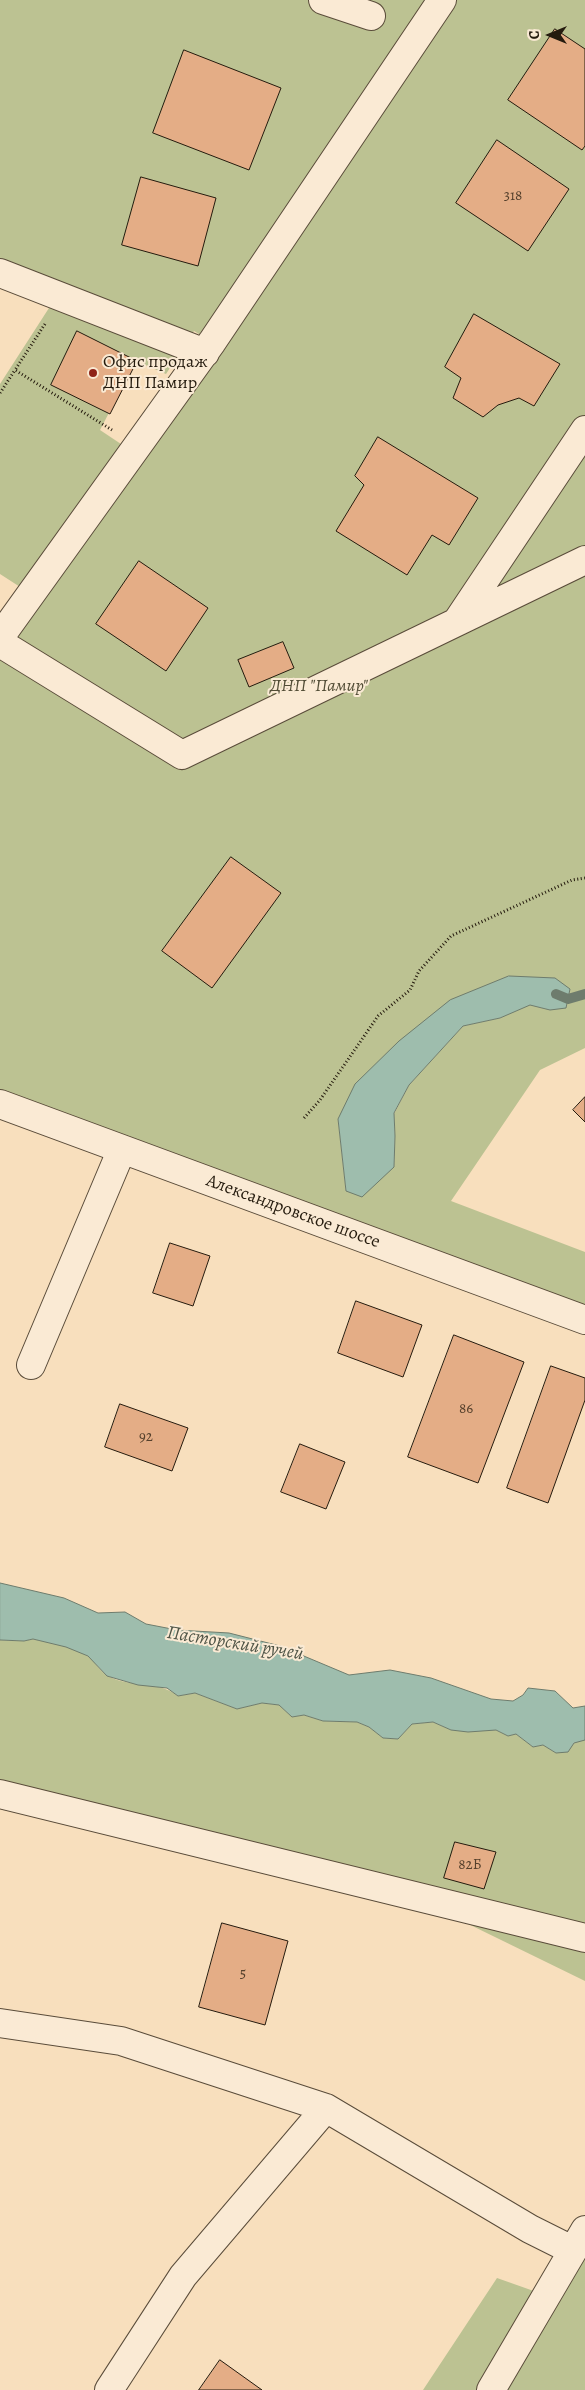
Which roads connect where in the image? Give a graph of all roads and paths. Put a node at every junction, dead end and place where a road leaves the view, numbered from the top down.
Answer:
1 (323, 0) edge
2 (442, 0) edge
3 (371, 16) dead end
4 (0, 273) edge
5 (62, 296) junction
6 (205, 352) junction
7 (15, 370) junction
8 (0, 394) edge
9 (585, 430) edge
10 (138, 446) junction
11 (585, 560) edge
12 (458, 621) junction
13 (0, 637) edge
14 (0, 643) edge
15 (585, 878) edge
16 (0, 1104) edge
17 (304, 1118) dead end
18 (122, 1149) junction
19 (585, 1320) edge
20 (30, 1365) dead end
21 (0, 1794) edge
22 (585, 1938) edge
23 (0, 2023) edge
24 (326, 2108) junction
25 (578, 2240) edge
26 (109, 2390) edge
27 (491, 2390) edge

1 - 3 street
2 - 6 street
4 - 5 street
5 - 6 street
5 - 7 path
6 - 10 street
7 - 8 path
7 - 10 path
9 - 12 street
10 - 13 street
11 - 12 street
12 - 14 street
15 - 17 path
16 - 18 street, Александровское шоссе
18 - 19 street, Александровское шоссе
18 - 20 street
21 - 22 street
23 - 24 street
24 - 25 street
24 - 26 street
25 - 27 street

